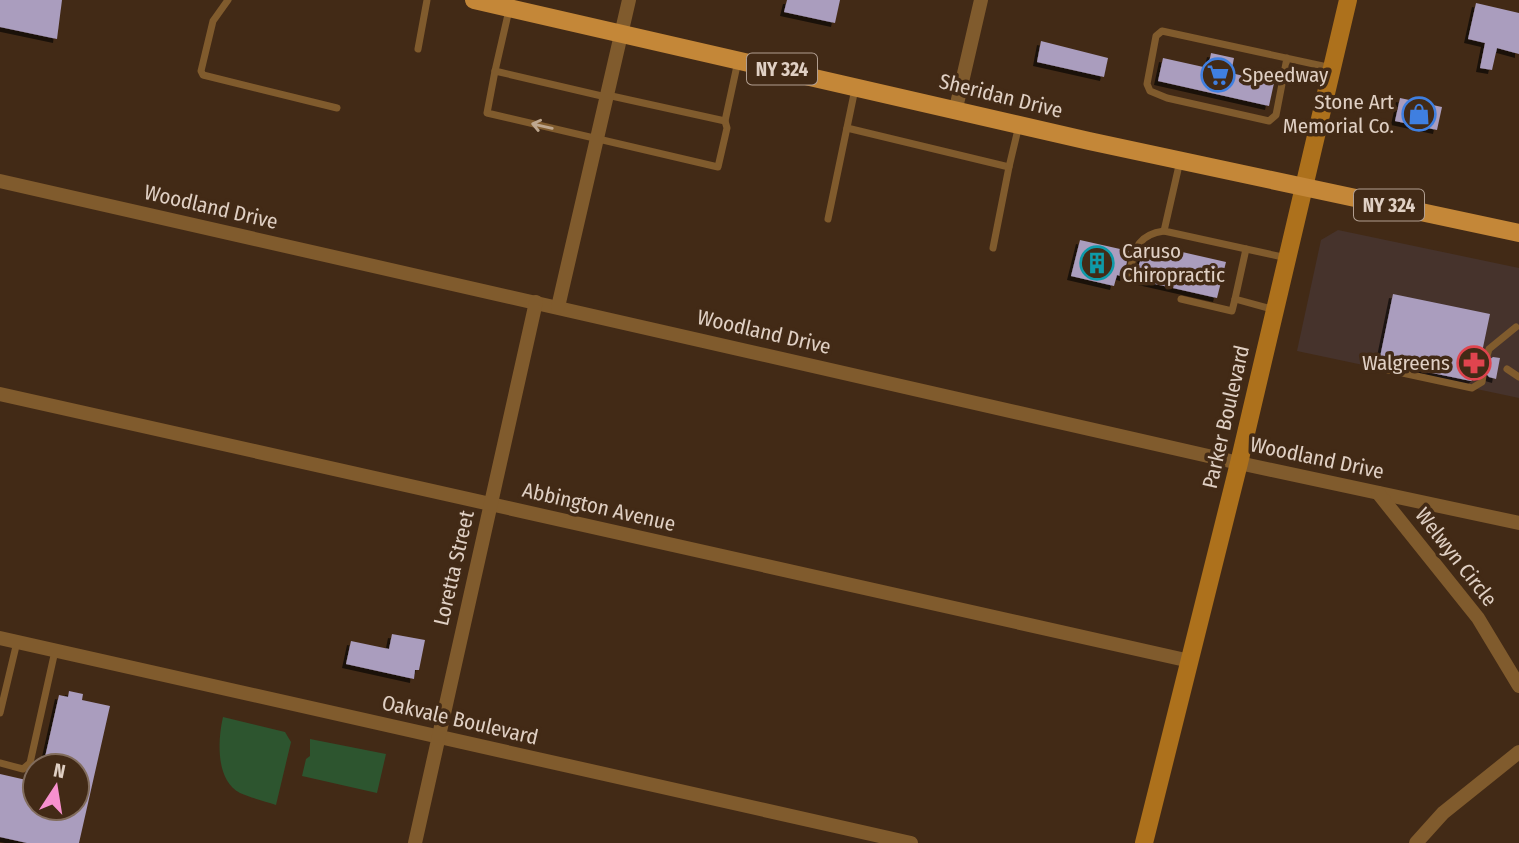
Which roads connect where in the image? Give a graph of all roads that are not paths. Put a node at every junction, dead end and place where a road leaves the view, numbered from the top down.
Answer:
1 (228, 0) edge
2 (427, 0) edge
3 (474, 0) edge
4 (629, 0) edge
5 (981, 0) edge
6 (1348, 0) edge
7 (510, 8) junction
8 (622, 33) junction
9 (418, 49) dead end
10 (1287, 58) junction
11 (738, 59) junction
12 (1332, 68) junction
13 (495, 71) junction
14 (855, 85) junction
15 (607, 96) junction
16 (337, 108) dead end
17 (956, 108) junction
18 (725, 121) junction
19 (1019, 124) junction
20 (847, 128) junction
21 (597, 139) junction
22 (1180, 160) junction
23 (1010, 167) junction
24 (0, 181) edge
25 (1305, 187) junction
26 (828, 219) dead end
27 (1164, 231) junction
28 (1519, 233) edge
29 (993, 248) dead end
30 (1246, 249) junction
31 (1288, 258) junction
32 (1129, 274) dead end
33 (1181, 299) dead end
34 (1235, 299) junction
35 (536, 302) junction
36 (558, 307) junction
37 (1275, 310) junction
38 (1516, 327) dead end
39 (1487, 356) dead end
40 (1364, 358) dead end
41 (1507, 369) dead end
42 (1483, 376) dead end
43 (1519, 377) edge
44 (0, 394) edge
45 (1239, 463) junction
46 (1378, 493) junction
47 (490, 504) junction
48 (1519, 523) edge
49 (0, 638) edge
50 (17, 642) junction
51 (55, 651) junction
52 (1190, 661) junction
53 (1519, 686) edge
54 (0, 713) edge
55 (438, 737) junction
56 (1519, 752) edge
57 (0, 763) edge
58 (415, 843) edge
59 (911, 843) edge
60 (1144, 843) edge
61 (1416, 843) edge

1 - 16 lane
2 - 9 lane
3 - 7 main road, Sheridan Drive / NY 324
4 - 8 street
5 - 17 street
6 - 12 street, Parker Boulevard
7 - 8 main road, Sheridan Drive / NY 324
7 - 13 lane
8 - 11 main road, Sheridan Drive / NY 324
8 - 15 street
10 - 10 lane
10 - 12 lane
11 - 14 main road, Sheridan Drive / NY 324
11 - 18 lane
12 - 25 street, Parker Boulevard
13 - 15 lane
21 -> 13 lane
14 - 17 main road, Sheridan Drive / NY 324
14 - 20 lane
15 - 18 lane
15 - 21 street
17 - 19 main road, Sheridan Drive / NY 324
18 - 21 lane
19 - 22 main road, Sheridan Drive / NY 324
19 - 23 lane
20 - 23 lane
20 - 26 lane
21 - 36 street
22 - 25 main road, Sheridan Drive / NY 324
22 - 27 lane
23 - 29 lane
24 - 35 street, Woodland Drive
25 - 28 main road, Sheridan Drive / NY 324
25 - 31 street, Parker Boulevard
27 - 30 lane
27 - 32 lane
30 - 31 lane
30 - 34 lane
31 - 37 street, Parker Boulevard
33 - 34 lane
34 - 37 lane
35 - 36 street, Woodland Drive
35 - 47 street, Loretta Street
36 - 45 street, Woodland Drive
37 - 45 street, Parker Boulevard
38 - 39 lane
40 - 42 lane
41 - 43 lane
44 - 47 street, Abbington Avenue
45 - 46 street, Woodland Drive
45 - 52 street, Parker Boulevard
46 - 48 street, Woodland Drive
46 - 53 street, Welwyn Circle
47 - 52 street, Abbington Avenue
47 - 55 street, Loretta Street
49 - 50 street, Oakvale Boulevard
50 - 51 street, Oakvale Boulevard
50 - 54 lane
51 - 55 street, Oakvale Boulevard
51 - 57 lane
52 - 60 street, Parker Boulevard
55 - 58 street, Loretta Street
55 - 59 street, Oakvale Boulevard
56 - 61 street

